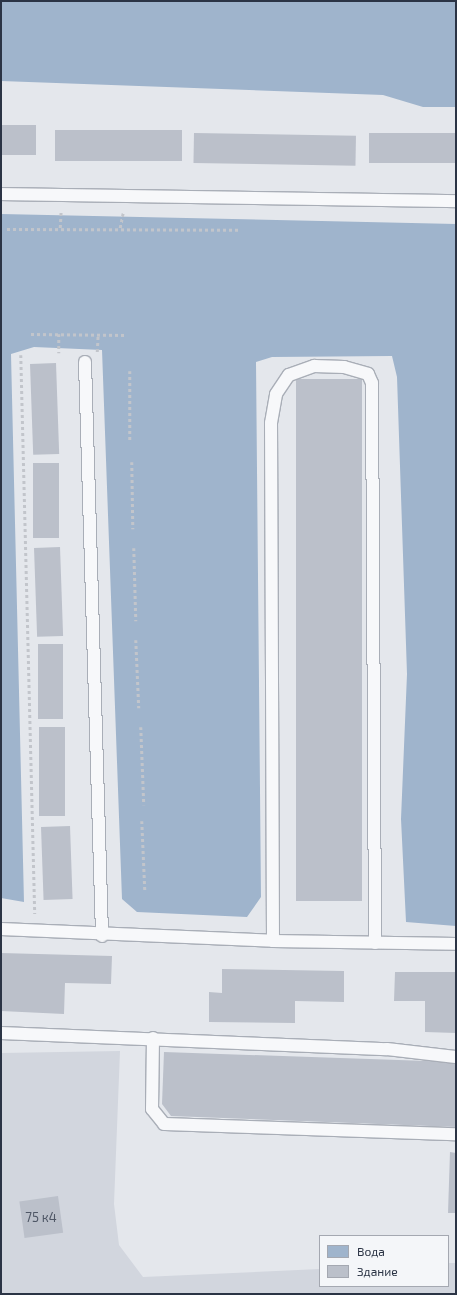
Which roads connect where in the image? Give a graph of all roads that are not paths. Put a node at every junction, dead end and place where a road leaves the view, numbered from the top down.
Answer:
1 (1, 194) edge
2 (456, 201) edge
3 (85, 362) dead end
4 (1, 929) edge
5 (102, 936) junction
6 (273, 942) junction
7 (375, 943) junction
8 (456, 944) edge
9 (1, 1033) edge
10 (153, 1038) junction
11 (456, 1057) edge
12 (456, 1134) edge

1 - 2 lane
3 - 5 lane
4 - 5 lane
5 - 6 lane
6 - 7 lane
6 - 7 lane
7 - 8 lane
9 - 10 lane
10 - 11 lane
10 - 12 lane

